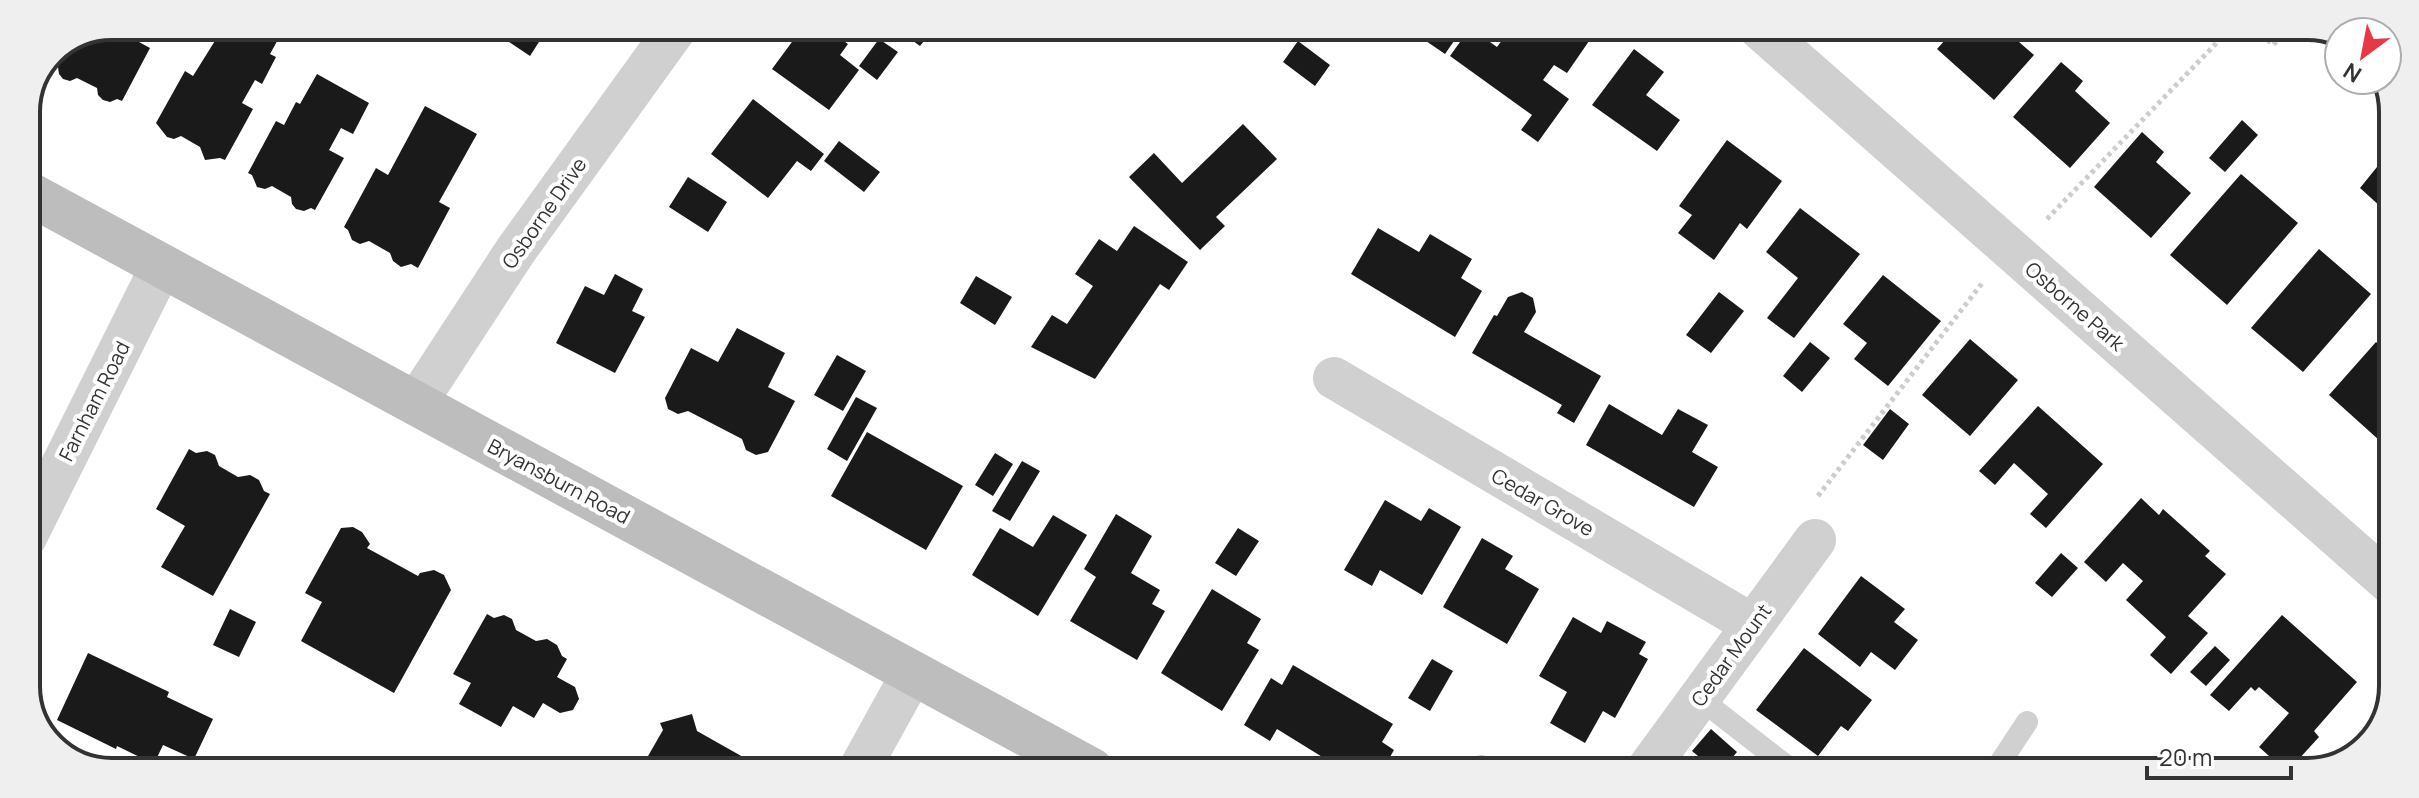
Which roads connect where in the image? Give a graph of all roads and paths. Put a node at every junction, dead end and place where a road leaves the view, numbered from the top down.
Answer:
1 (668, 40) edge
2 (1773, 40) edge
3 (2219, 40) edge
4 (40, 200) edge
5 (2015, 253) junction
6 (162, 265) junction
7 (1334, 378) dead end
8 (416, 403) junction
9 (40, 509) edge
10 (1815, 540) joint
11 (2379, 573) edge
12 (1753, 625) junction
13 (913, 672) junction
14 (1699, 698) junction
15 (2027, 722) dead end
16 (866, 758) edge
17 (1070, 758) edge
18 (1655, 758) edge
19 (1776, 758) edge
20 (2003, 758) edge

1 - 8 street, Osborne Drive
2 - 5 street, Osborne Park
3 - 5 path
4 - 6 main road, Bryansburn Road
5 - 10 path
5 - 11 street, Osborne Park
6 - 8 main road, Bryansburn Road
6 - 9 street, Farnham Road
7 - 12 street, Cedar Grove
8 - 13 main road, Bryansburn Road
10 - 12 street, Cedar Mount
12 - 14 street, Cedar Mount
13 - 16 street
13 - 17 main road, Bryansburn Road
14 - 18 street, Cedar Mount
14 - 19 lane
15 - 20 lane

